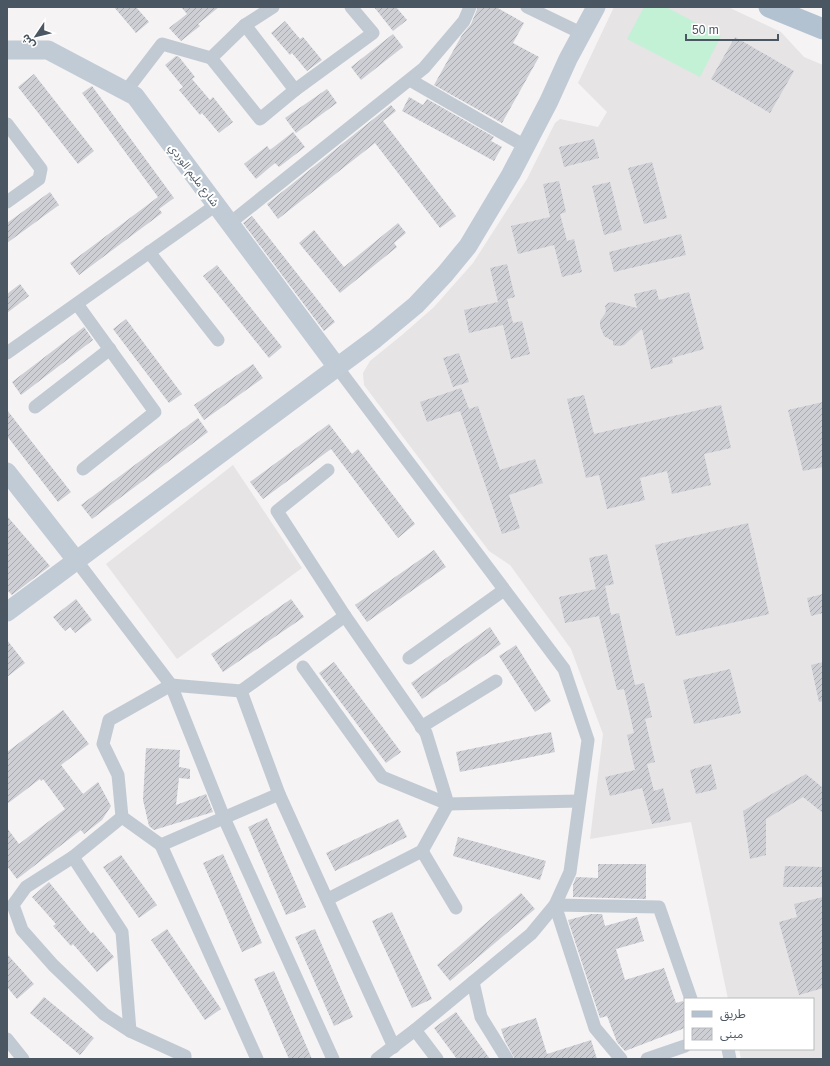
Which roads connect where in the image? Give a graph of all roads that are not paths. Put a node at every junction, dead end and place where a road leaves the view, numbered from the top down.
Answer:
1 (273, 7) edge
2 (351, 7) edge
3 (470, 7) edge
4 (527, 7) edge
5 (596, 7) edge
6 (769, 7) edge
7 (244, 25) junction
8 (823, 30) edge
9 (581, 33) junction
10 (7, 50) edge
11 (211, 58) junction
12 (410, 80) junction
13 (295, 90) junction
14 (126, 91) junction
15 (7, 124) edge
16 (525, 146) junction
17 (7, 202) edge
18 (216, 205) junction
19 (230, 223) junction
20 (149, 252) junction
21 (77, 304) junction
22 (218, 340) dead end
23 (110, 349) junction
24 (7, 353) edge
25 (337, 367) junction
26 (35, 407) dead end
27 (83, 469) dead end
28 (328, 470) dead end
29 (7, 472) edge
30 (76, 560) junction
31 (504, 590) junction
32 (7, 612) edge
33 (345, 616) junction
34 (409, 658) dead end
35 (303, 667) dead end
36 (496, 681) dead end
37 (171, 685) junction
38 (241, 691) junction
39 (421, 726) junction
40 (279, 794) junction
41 (579, 801) junction
42 (448, 804) junction
43 (122, 817) junction
44 (224, 818) junction
45 (161, 845) junction
46 (422, 851) junction
47 (73, 857) junction
48 (328, 899) junction
49 (554, 905) junction
50 (456, 908) dead end
51 (473, 982) junction
52 (691, 998) edge
53 (416, 1030) junction
54 (130, 1031) junction
55 (7, 1039) edge
56 (684, 1046) edge
57 (394, 1047) junction
58 (23, 1059) edge
59 (185, 1059) edge
60 (257, 1059) edge
61 (333, 1059) edge
62 (377, 1059) edge
63 (437, 1059) edge
64 (507, 1059) edge
65 (621, 1059) edge
66 (647, 1059) edge

1 - 7 street
2 - 13 street
3 - 12 street
4 - 9 street
5 - 9 main road
6 - 8 main road
7 - 11 street
7 - 13 street
9 - 16 main road
10 - 14 main road, شارع مليم الوردي
11 - 13 street
11 - 14 street
12 - 16 street
12 - 19 street
14 - 18 main road, شارع مليم الوردي
15 - 17 street
16 - 25 main road
18 - 19 main road, شارع مليم الوردي
18 - 20 street
19 - 25 main road, شارع مليم الوردي
20 - 21 street
20 - 22 street
21 - 23 street
21 - 24 street
23 - 26 street
23 - 27 street
25 - 30 main road
25 - 31 street
28 - 33 street
29 - 30 main road
30 - 32 main road
30 - 37 street
31 - 34 street
31 - 41 street
33 - 38 street
33 - 39 street
35 - 42 street
36 - 39 street
37 - 38 street
37 - 43 street
37 - 44 street
38 - 40 street
39 - 42 street
40 - 44 street
40 - 48 street
41 - 42 street
41 - 49 street
42 - 46 street
43 - 45 street
43 - 47 street
44 - 45 street
44 - 61 street
45 - 60 street
46 - 48 street
46 - 50 street
47 - 54 street
47 - 54 street
48 - 57 street
49 - 51 street
49 - 52 street
49 - 65 street
51 - 53 street
51 - 64 street
53 - 57 street
53 - 63 street
54 - 59 street
55 - 58 street
56 - 66 street
57 - 62 street

